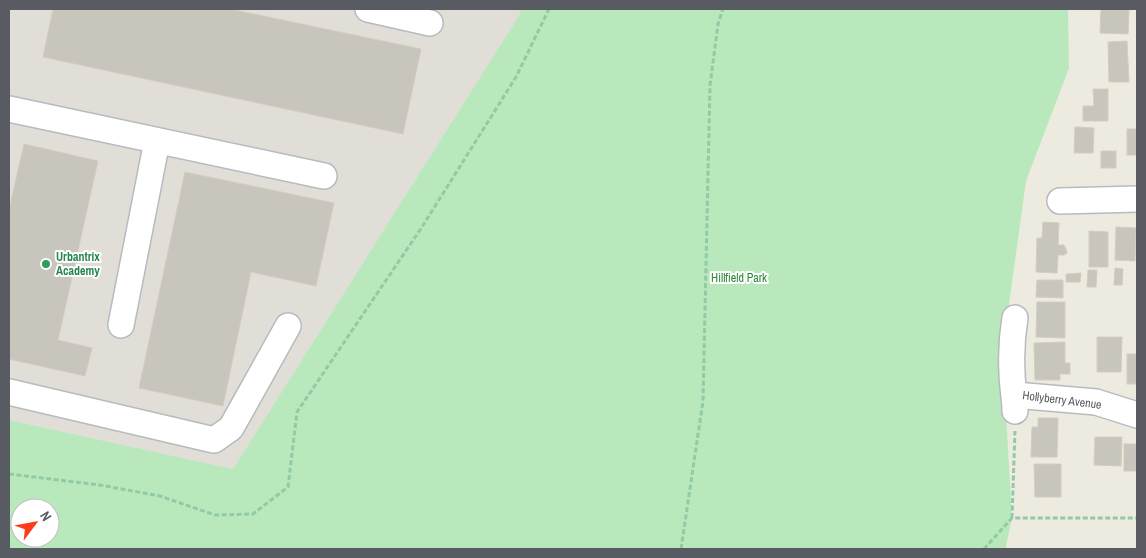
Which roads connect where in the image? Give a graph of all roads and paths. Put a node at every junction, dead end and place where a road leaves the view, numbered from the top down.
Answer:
1 (368, 9) edge
2 (549, 9) edge
3 (723, 9) edge
4 (430, 23) dead end
5 (9, 109) edge
6 (157, 141) junction
7 (324, 176) dead end
8 (1137, 199) edge
9 (1074, 208) dead end
10 (1015, 318) dead end
11 (121, 326) dead end
12 (288, 326) dead end
13 (9, 392) edge
14 (1014, 393) junction
15 (1137, 415) edge
16 (9, 474) edge
17 (1012, 518) junction
18 (1137, 518) edge
19 (681, 549) edge
20 (984, 549) edge

1 - 4 street
2 - 16 path
3 - 19 path
5 - 6 street
6 - 7 street
6 - 11 street
8 - 9 street
10 - 14 street
12 - 13 street
14 - 15 street, Hollyberry Avenue
14 - 17 path
17 - 18 path
17 - 20 path

